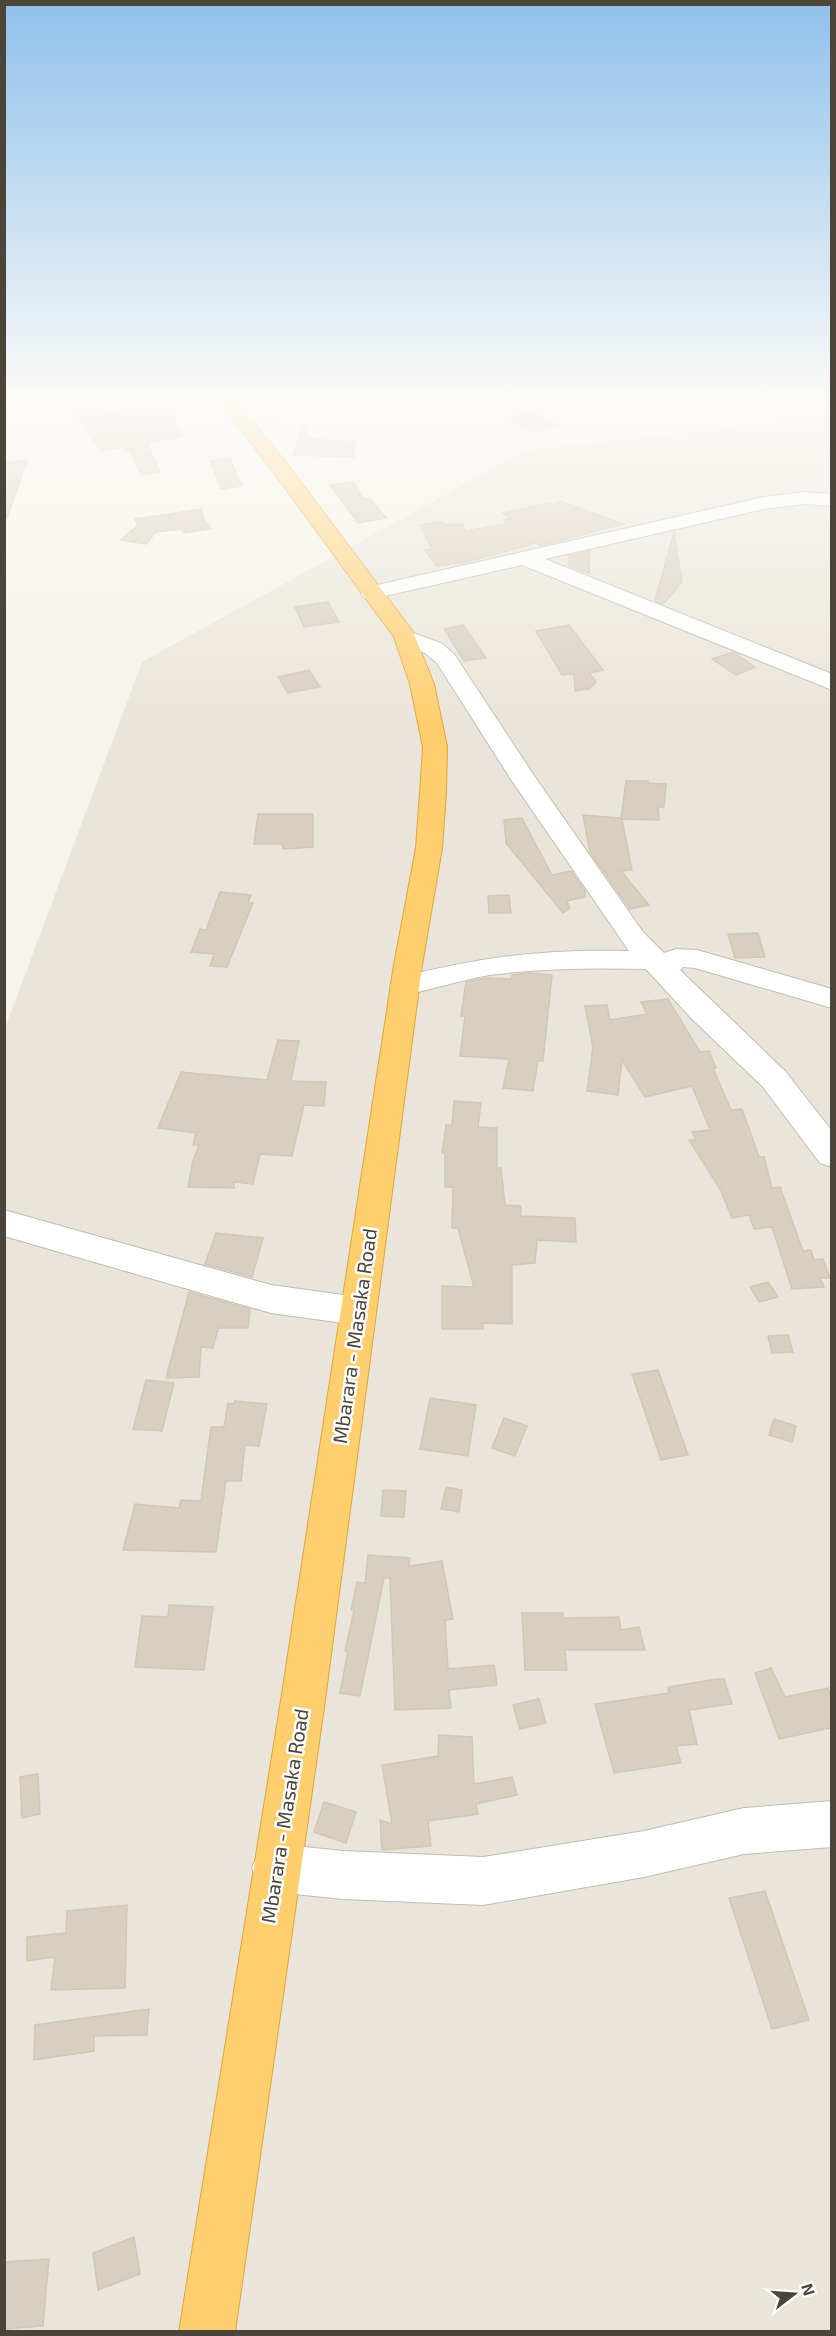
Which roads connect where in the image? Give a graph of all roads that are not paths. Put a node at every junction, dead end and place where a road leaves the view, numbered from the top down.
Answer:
1 (308, 508) edge
2 (742, 508) edge
3 (523, 558) junction
4 (372, 593) junction
5 (405, 637) junction
6 (831, 683) edge
7 (658, 965) junction
8 (405, 987) junction
9 (831, 999) edge
10 (831, 1155) edge
11 (4, 1223) edge
12 (358, 1311) junction
13 (831, 1824) edge
14 (276, 1868) junction
15 (207, 2331) edge

1 - 4 highway, Mbarara - Masaka Road
2 - 3 street
3 - 4 street
3 - 6 street
4 - 5 highway, Mbarara - Masaka Road
5 - 7 street
5 - 8 highway, Mbarara - Masaka Road
7 - 8 street
7 - 9 street
7 - 10 street
8 - 12 highway, Mbarara - Masaka Road
11 - 12 street
12 - 14 highway, Mbarara - Masaka Road
13 - 14 street
14 - 15 highway, Mbarara - Masaka Road

